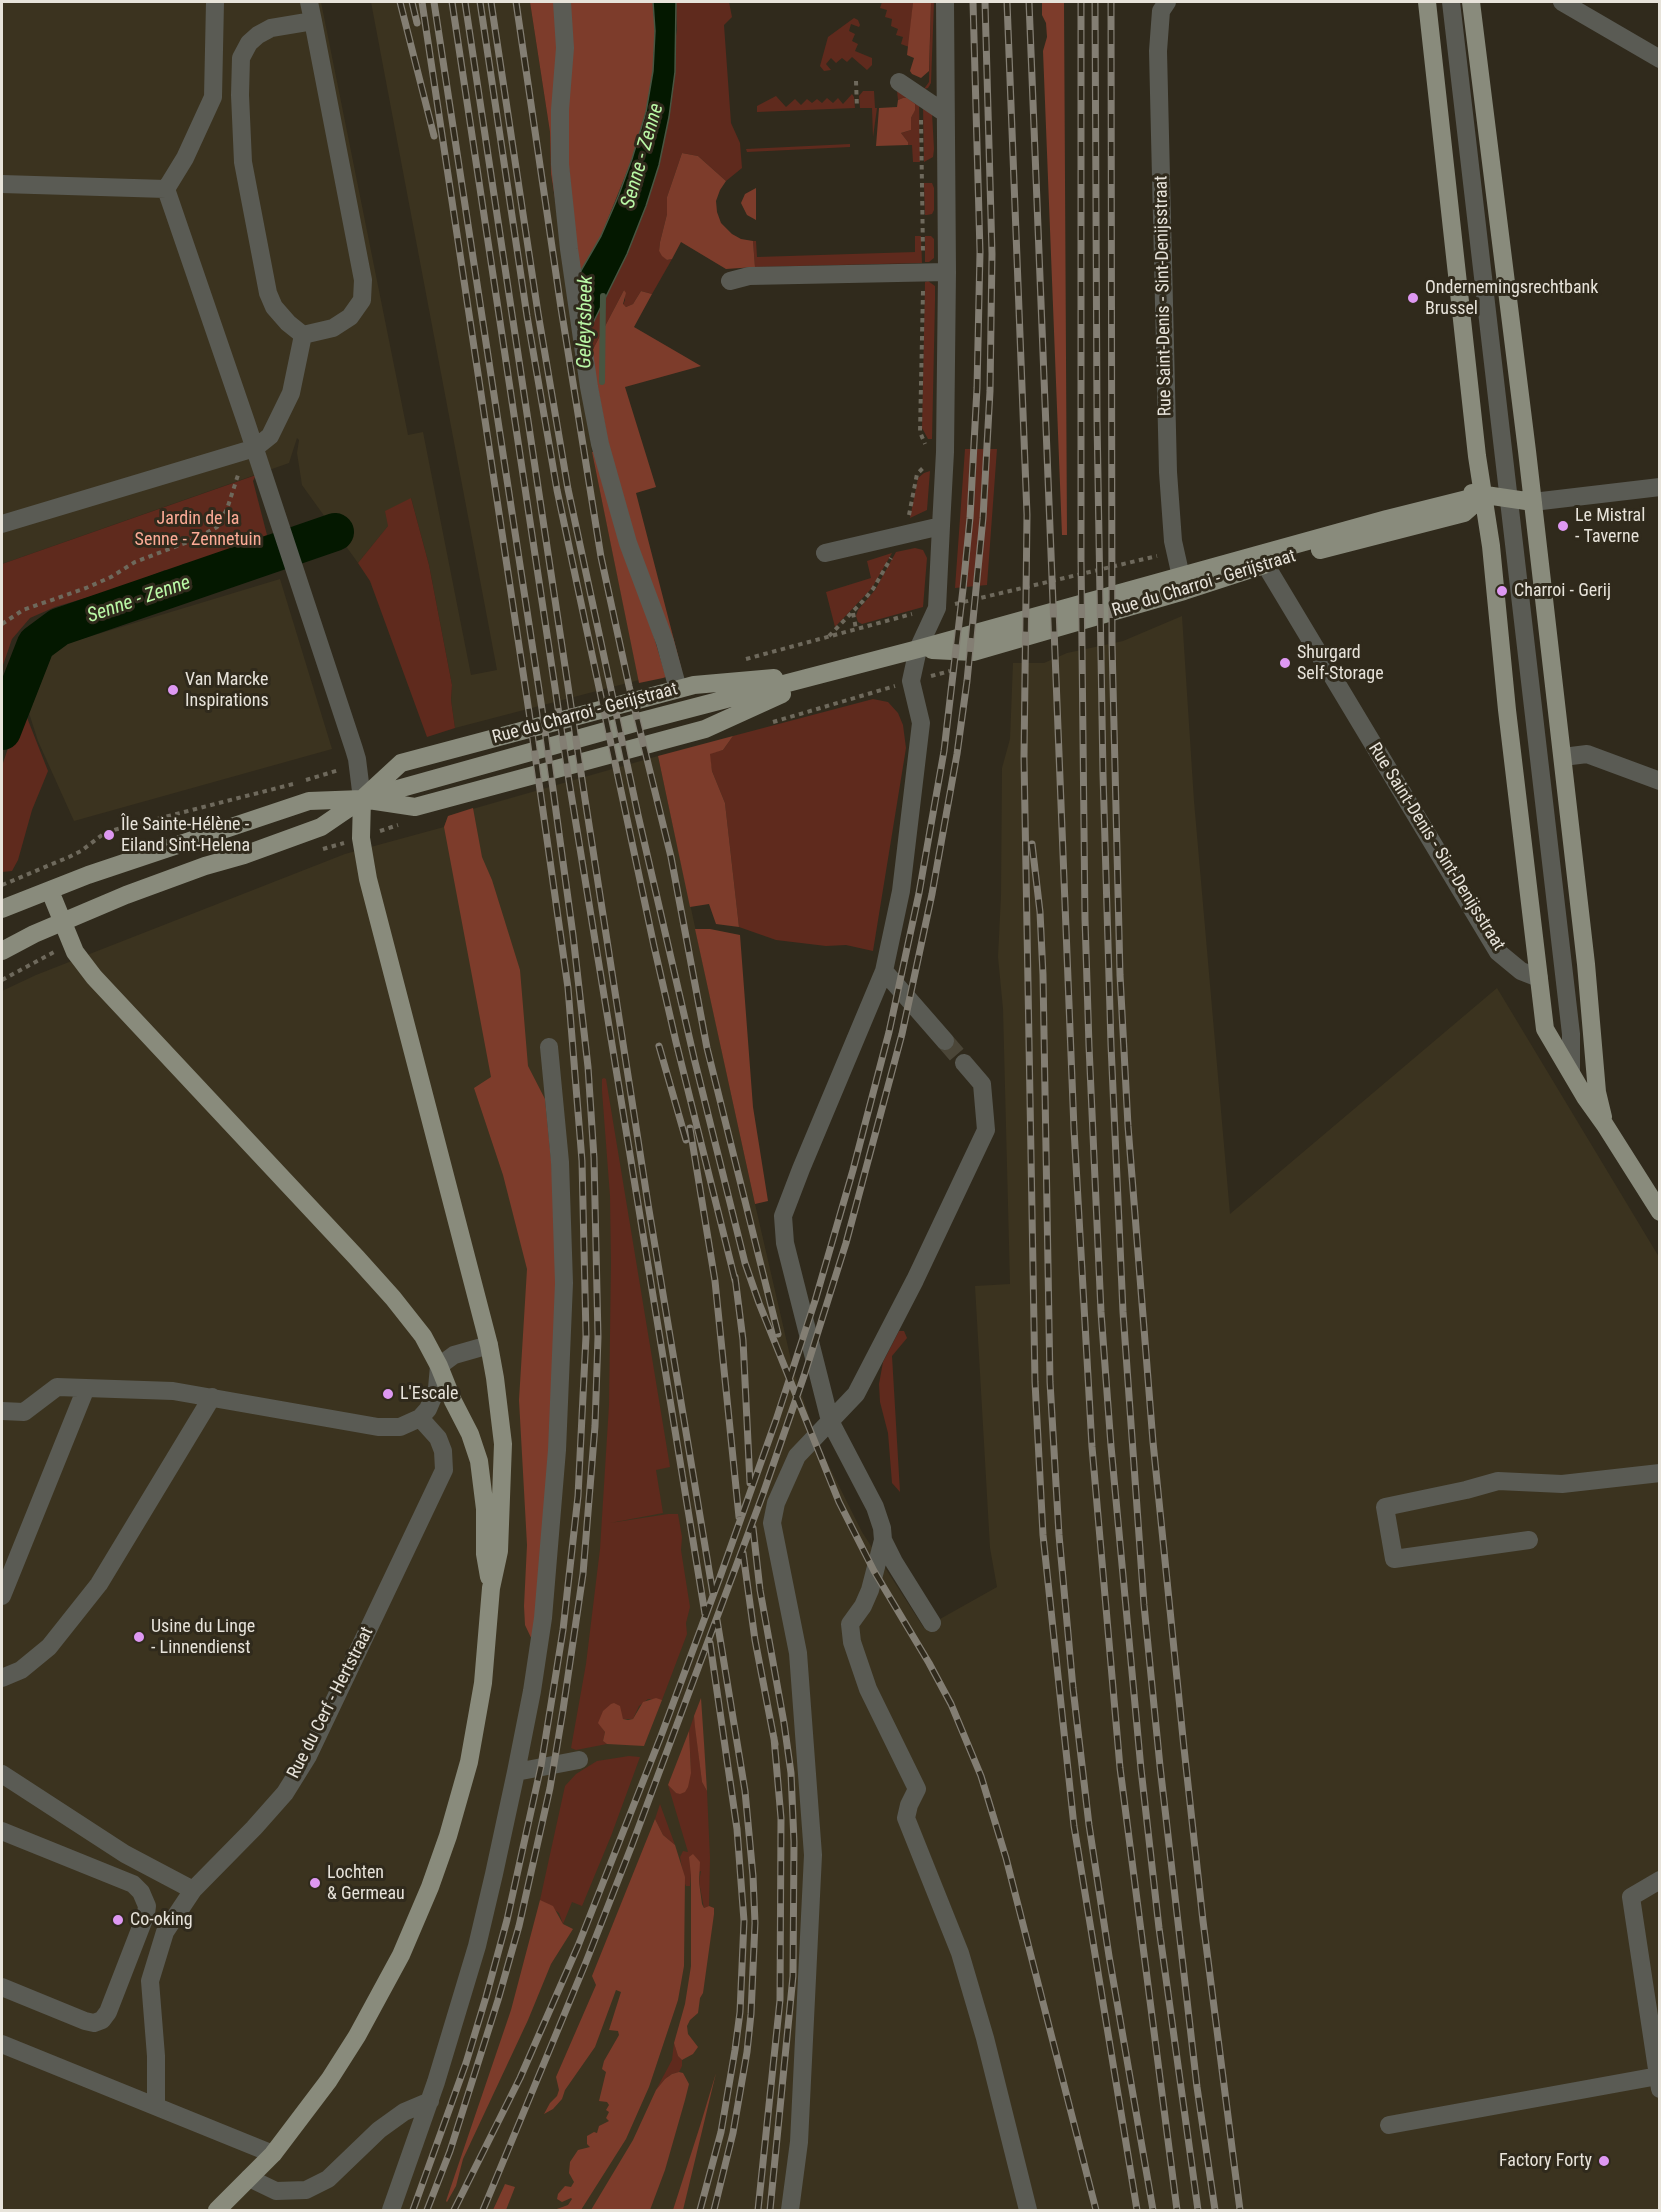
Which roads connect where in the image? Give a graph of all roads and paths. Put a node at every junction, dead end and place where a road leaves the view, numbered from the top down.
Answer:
1 (215, 2) edge
2 (309, 2) edge
3 (562, 2) edge
4 (945, 2) edge
5 (1167, 2) edge
6 (1427, 2) edge
7 (1451, 2) edge
8 (1471, 2) edge
9 (1562, 2) edge
10 (312, 21) junction
11 (1659, 59) edge
12 (856, 81) dead end
13 (899, 82) dead end
14 (857, 108) dead end
15 (945, 112) junction
16 (2, 184) edge
17 (166, 189) junction
18 (947, 272) junction
19 (730, 281) dead end
20 (303, 335) junction
21 (255, 448) junction
22 (1659, 487) edge
23 (1483, 495) junction
24 (1509, 499) junction
25 (1533, 502) junction
26 (2, 524) edge
27 (941, 526) junction
28 (825, 553) dead end
29 (1265, 564) junction
30 (1181, 577) junction
31 (938, 608) junction
32 (853, 613) dead end
33 (2, 624) edge
34 (856, 629) junction
35 (918, 649) junction
36 (737, 662) dead end
37 (956, 670) dead end
38 (824, 674) junction
39 (911, 681) junction
40 (678, 689) junction
41 (762, 725) dead end
42 (1563, 756) junction
43 (1659, 781) edge
44 (248, 795) dead end
45 (362, 799) junction
46 (2, 885) edge
47 (50, 891) junction
48 (2, 909) edge
49 (61, 922) junction
50 (2, 951) edge
51 (30, 965) dead end
52 (884, 971) junction
53 (1539, 978) junction
54 (2, 980) edge
55 (1571, 1034) junction
56 (945, 1041) tunnel mouth
57 (549, 1047) dead end
58 (964, 1064) tunnel mouth
59 (1571, 1072) junction
60 (1598, 1092) junction
61 (1605, 1125) junction
62 (1659, 1212) edge
63 (489, 1345) junction
64 (439, 1366) junction
65 (86, 1388) junction
66 (213, 1397) junction
67 (2, 1411) edge
68 (420, 1418) junction
69 (830, 1421) junction
70 (1659, 1473) edge
71 (883, 1540) junction
72 (1529, 1540) dead end
73 (491, 1588) junction
74 (2, 1596) edge
75 (932, 1623) dead end
76 (2, 1678) edge
77 (579, 1760) dead end
78 (516, 1772) junction
79 (2, 1774) edge
80 (2, 1832) edge
81 (1659, 1880) edge
82 (193, 1890) junction
83 (129, 1958) junction
84 (156, 1964) junction
85 (2, 1987) edge
86 (2, 2044) edge
87 (1659, 2083) edge
88 (430, 2101) junction
89 (156, 2106) junction
90 (1389, 2125) dead end
91 (273, 2154) junction
92 (249, 2178) junction
93 (217, 2211) edge
94 (391, 2211) edge
95 (790, 2211) edge
96 (1028, 2211) edge

1 - 17 street
2 - 10 street
3 - 40 street
4 - 15 street
5 - 30 street, Rue Saint-Denis - Sint-Denijsstraat
6 - 23 main road
7 - 24 street
8 - 25 main road
9 - 11 street
10 - 20 street
10 - 20 street
12 - 14 path
13 - 15 street
15 - 18 street
16 - 17 street
17 - 21 street
18 - 19 street
18 - 27 street
20 - 21 street
21 - 26 street
21 - 33 path
21 - 45 street
22 - 25 street
23 - 24 main road, Rue du Charroi - Gerijstraat
23 - 29 main road, Rue du Charroi - Gerijstraat
23 - 30 main road, Rue du Charroi - Gerijstraat
23 - 53 main road
24 - 25 main road, Rue du Charroi - Gerijstraat
24 - 55 street
25 - 42 main road
27 - 28 street
27 - 31 street
29 - 30 main road, Rue du Charroi - Gerijstraat
29 - 53 street, Rue Saint-Denis - Sint-Denijsstraat
30 - 31 path
30 - 35 main road, Rue du Charroi - Gerijstraat
30 - 35 main road, Rue du Charroi - Gerijstraat
31 - 34 path
31 - 35 street
32 - 34 path
34 - 36 path
35 - 38 main road, Rue du Charroi - Gerijstraat
35 - 39 street
37 - 39 path
38 - 40 main road, Rue du Charroi - Gerijstraat
38 - 45 main road, Rue du Charroi - Gerijstraat
39 - 41 path
39 - 52 street
40 - 45 main road, Rue du Charroi - Gerijstraat
42 - 43 street
42 - 60 main road
44 - 46 path
45 - 47 main road, Rue du Charroi - Gerijstraat
45 - 49 main road, Rue du Charroi - Gerijstraat
45 - 63 main road
47 - 48 main road, Rue du Charroi - Gerijstraat
47 - 49 main road
49 - 50 main road, Rue du Charroi - Gerijstraat
49 - 64 main road
51 - 54 path
52 - 56 street
52 - 69 street
53 - 59 main road
55 - 59 street
55 - 60 street
57 - 78 street
58 - 69 street
59 - 61 main road
60 - 61 main road
61 - 62 main road
63 - 64 street
63 - 73 main road
64 - 68 street
64 - 73 main road
65 - 66 street
65 - 67 street
65 - 74 street
66 - 68 street
66 - 76 street
68 - 82 street, Rue du Cerf - Hertstraat
69 - 71 street
69 - 95 street
70 - 72 street
71 - 75 street
71 - 96 street
73 - 91 main road
77 - 78 street
78 - 88 street
79 - 82 street
80 - 83 street
81 - 87 street
82 - 84 street, Rue du Cerf - Hertstraat
83 - 84 street
83 - 85 street
84 - 89 street, Rue du Cerf - Hertstraat
86 - 89 street
87 - 90 street
88 - 92 street
88 - 94 street
89 - 91 street
91 - 92 main road
92 - 93 main road

